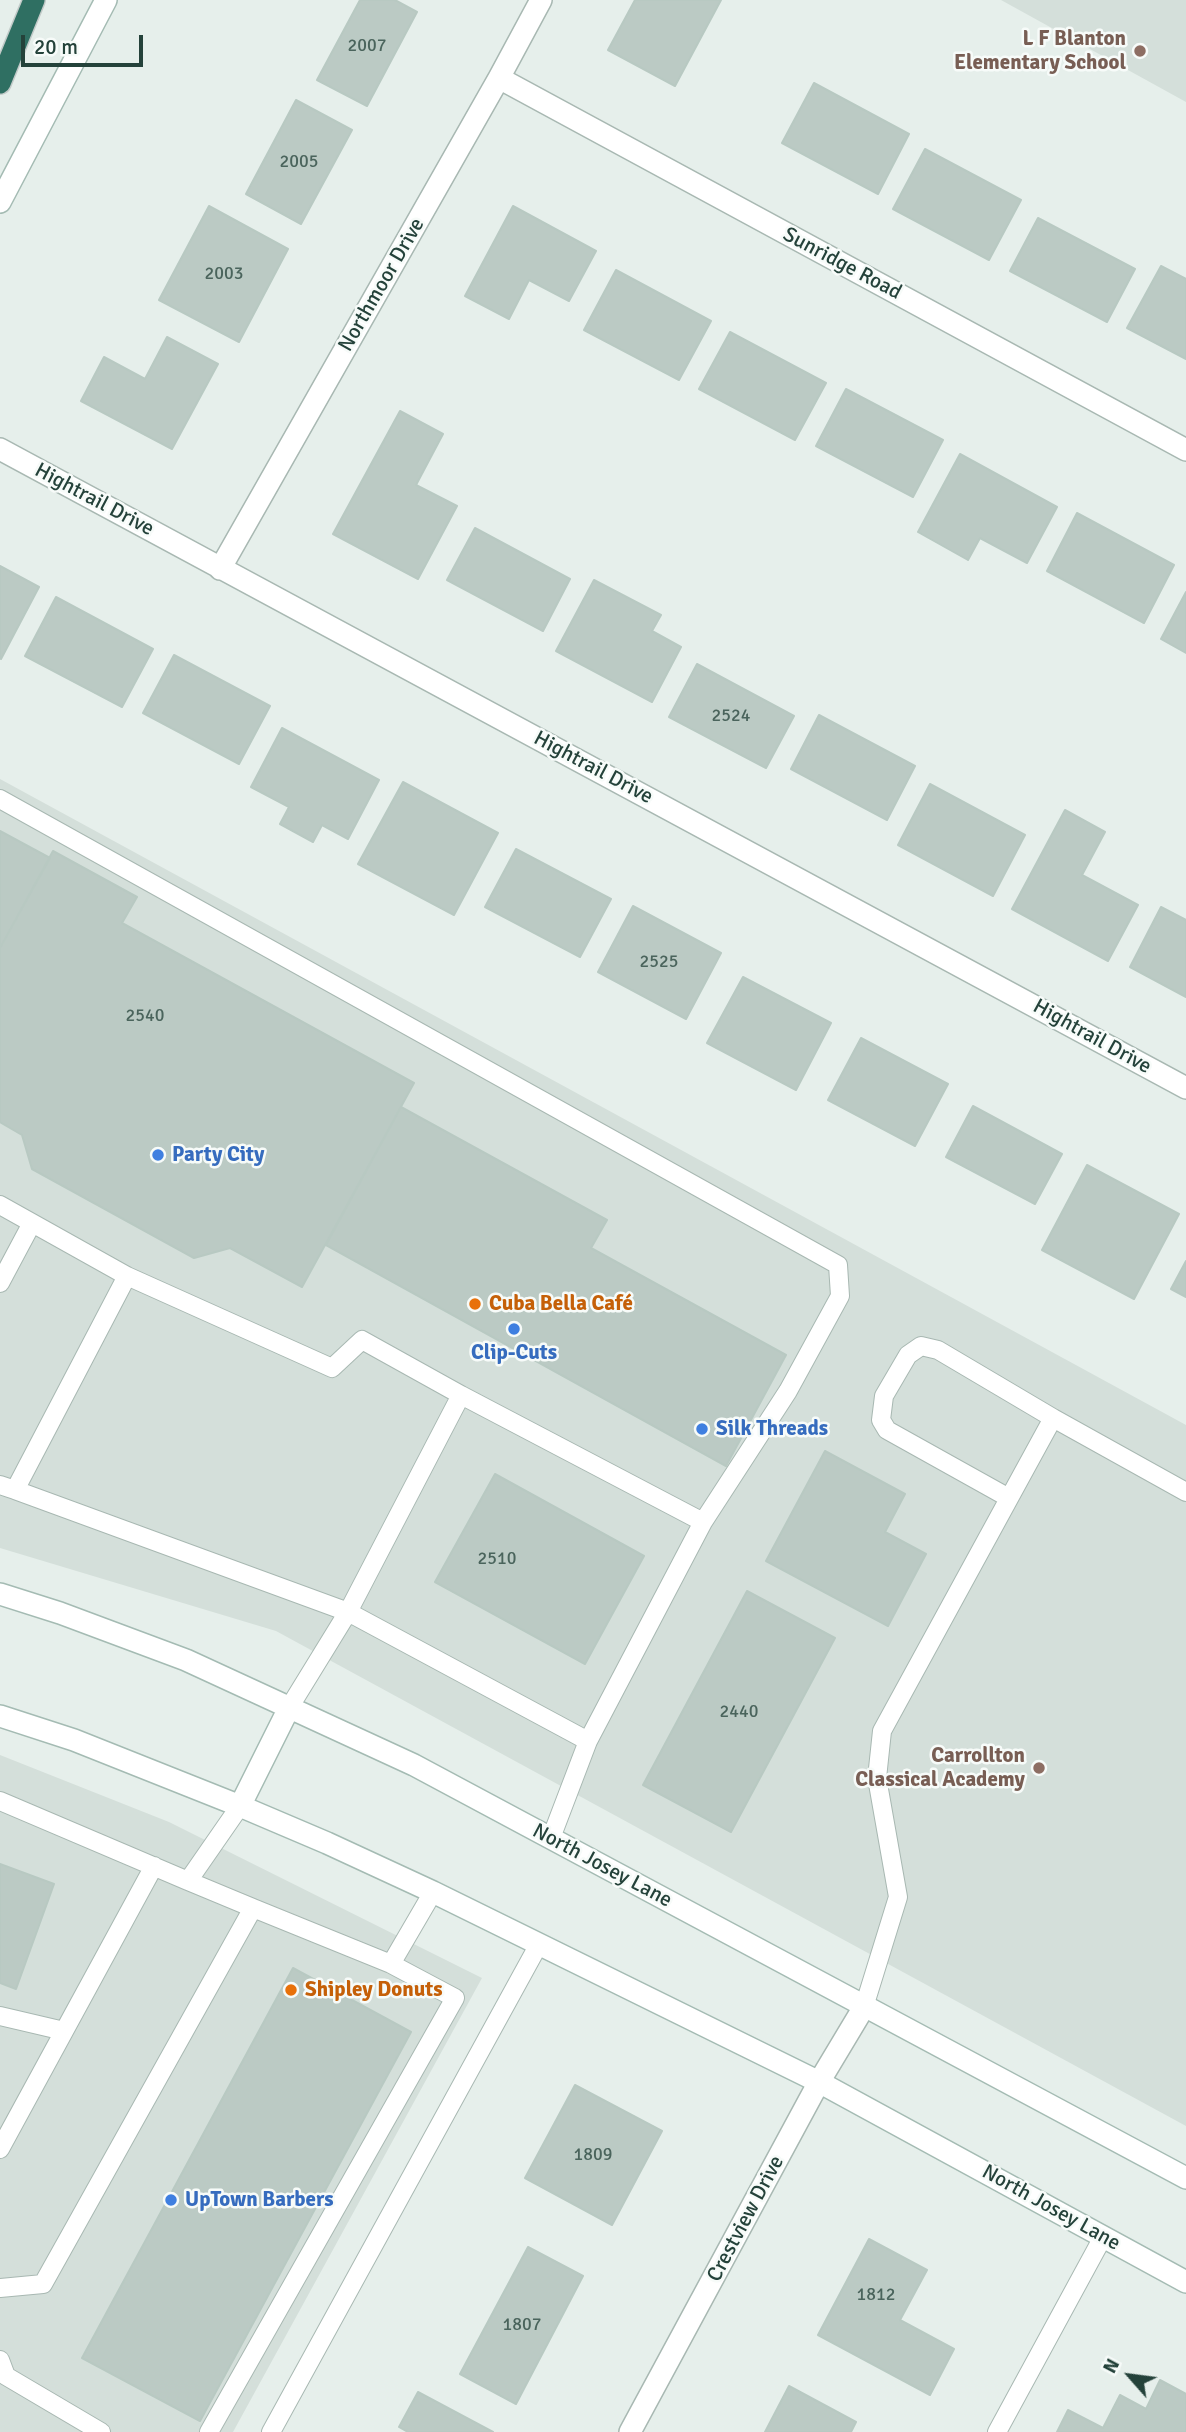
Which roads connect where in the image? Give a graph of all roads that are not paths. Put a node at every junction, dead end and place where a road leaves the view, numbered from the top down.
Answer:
1 (34, 0) edge
2 (106, 0) edge
3 (541, 0) edge
4 (499, 78) junction
5 (0, 83) edge
6 (0, 202) edge
7 (0, 449) edge
8 (1186, 450) edge
9 (220, 569) junction
10 (0, 799) edge
11 (1186, 1088) edge
12 (0, 1205) edge
13 (32, 1223) junction
14 (127, 1276) junction
15 (0, 1283) edge
16 (461, 1395) junction
17 (1053, 1418) junction
18 (8, 1487) edge
19 (1186, 1492) edge
20 (1009, 1499) junction
21 (703, 1522) junction
22 (0, 1594) edge
23 (348, 1612) junction
24 (289, 1708) junction
25 (0, 1716) edge
26 (588, 1741) junction
27 (0, 1801) edge
28 (240, 1806) junction
29 (551, 1838) junction
30 (154, 1866) junction
31 (188, 1881) junction
32 (433, 1892) junction
33 (254, 1908) junction
34 (539, 1944) junction
35 (391, 1964) junction
36 (864, 2007) junction
37 (0, 2016) edge
38 (64, 2031) junction
39 (820, 2082) junction
40 (0, 2149) edge
41 (1186, 2178) edge
42 (1103, 2237) junction
43 (1186, 2282) edge
44 (0, 2288) edge
45 (0, 2360) edge
46 (101, 2432) edge
47 (209, 2432) edge
48 (271, 2432) edge
49 (630, 2432) edge
50 (997, 2432) edge

1 - 5 highway
2 - 6 street
3 - 4 street, Northmoor Drive
4 - 8 street, Sunridge Road
4 - 9 street, Northmoor Drive
7 - 9 street, Hightrail Drive
9 - 11 street, Hightrail Drive
10 - 21 lane
12 - 13 lane
13 - 14 lane
13 - 15 lane
14 - 16 lane
14 - 18 lane
16 - 21 lane
16 - 23 lane
17 - 19 lane
17 - 20 lane
17 - 20 lane
18 - 23 lane
20 - 36 lane
21 - 26 lane
22 - 24 street, North Josey Lane
23 - 24 lane
23 - 26 lane
24 - 28 street
24 - 29 street, North Josey Lane
25 - 28 street, North Josey Lane
26 - 29 lane
27 - 30 lane
28 - 31 lane
28 - 32 street, North Josey Lane
29 - 36 street, North Josey Lane
30 - 31 lane
30 - 38 lane
31 - 33 lane
32 - 34 street, North Josey Lane
32 - 35 lane
33 - 35 lane
33 - 44 lane
34 - 39 street, North Josey Lane
34 - 48 lane
35 - 47 lane
36 - 39 street, Crestview Drive
36 - 41 street, North Josey Lane
37 - 38 lane
38 - 40 lane
39 - 42 street, North Josey Lane
39 - 49 street, Crestview Drive
42 - 43 street, North Josey Lane
42 - 50 lane
45 - 46 lane

